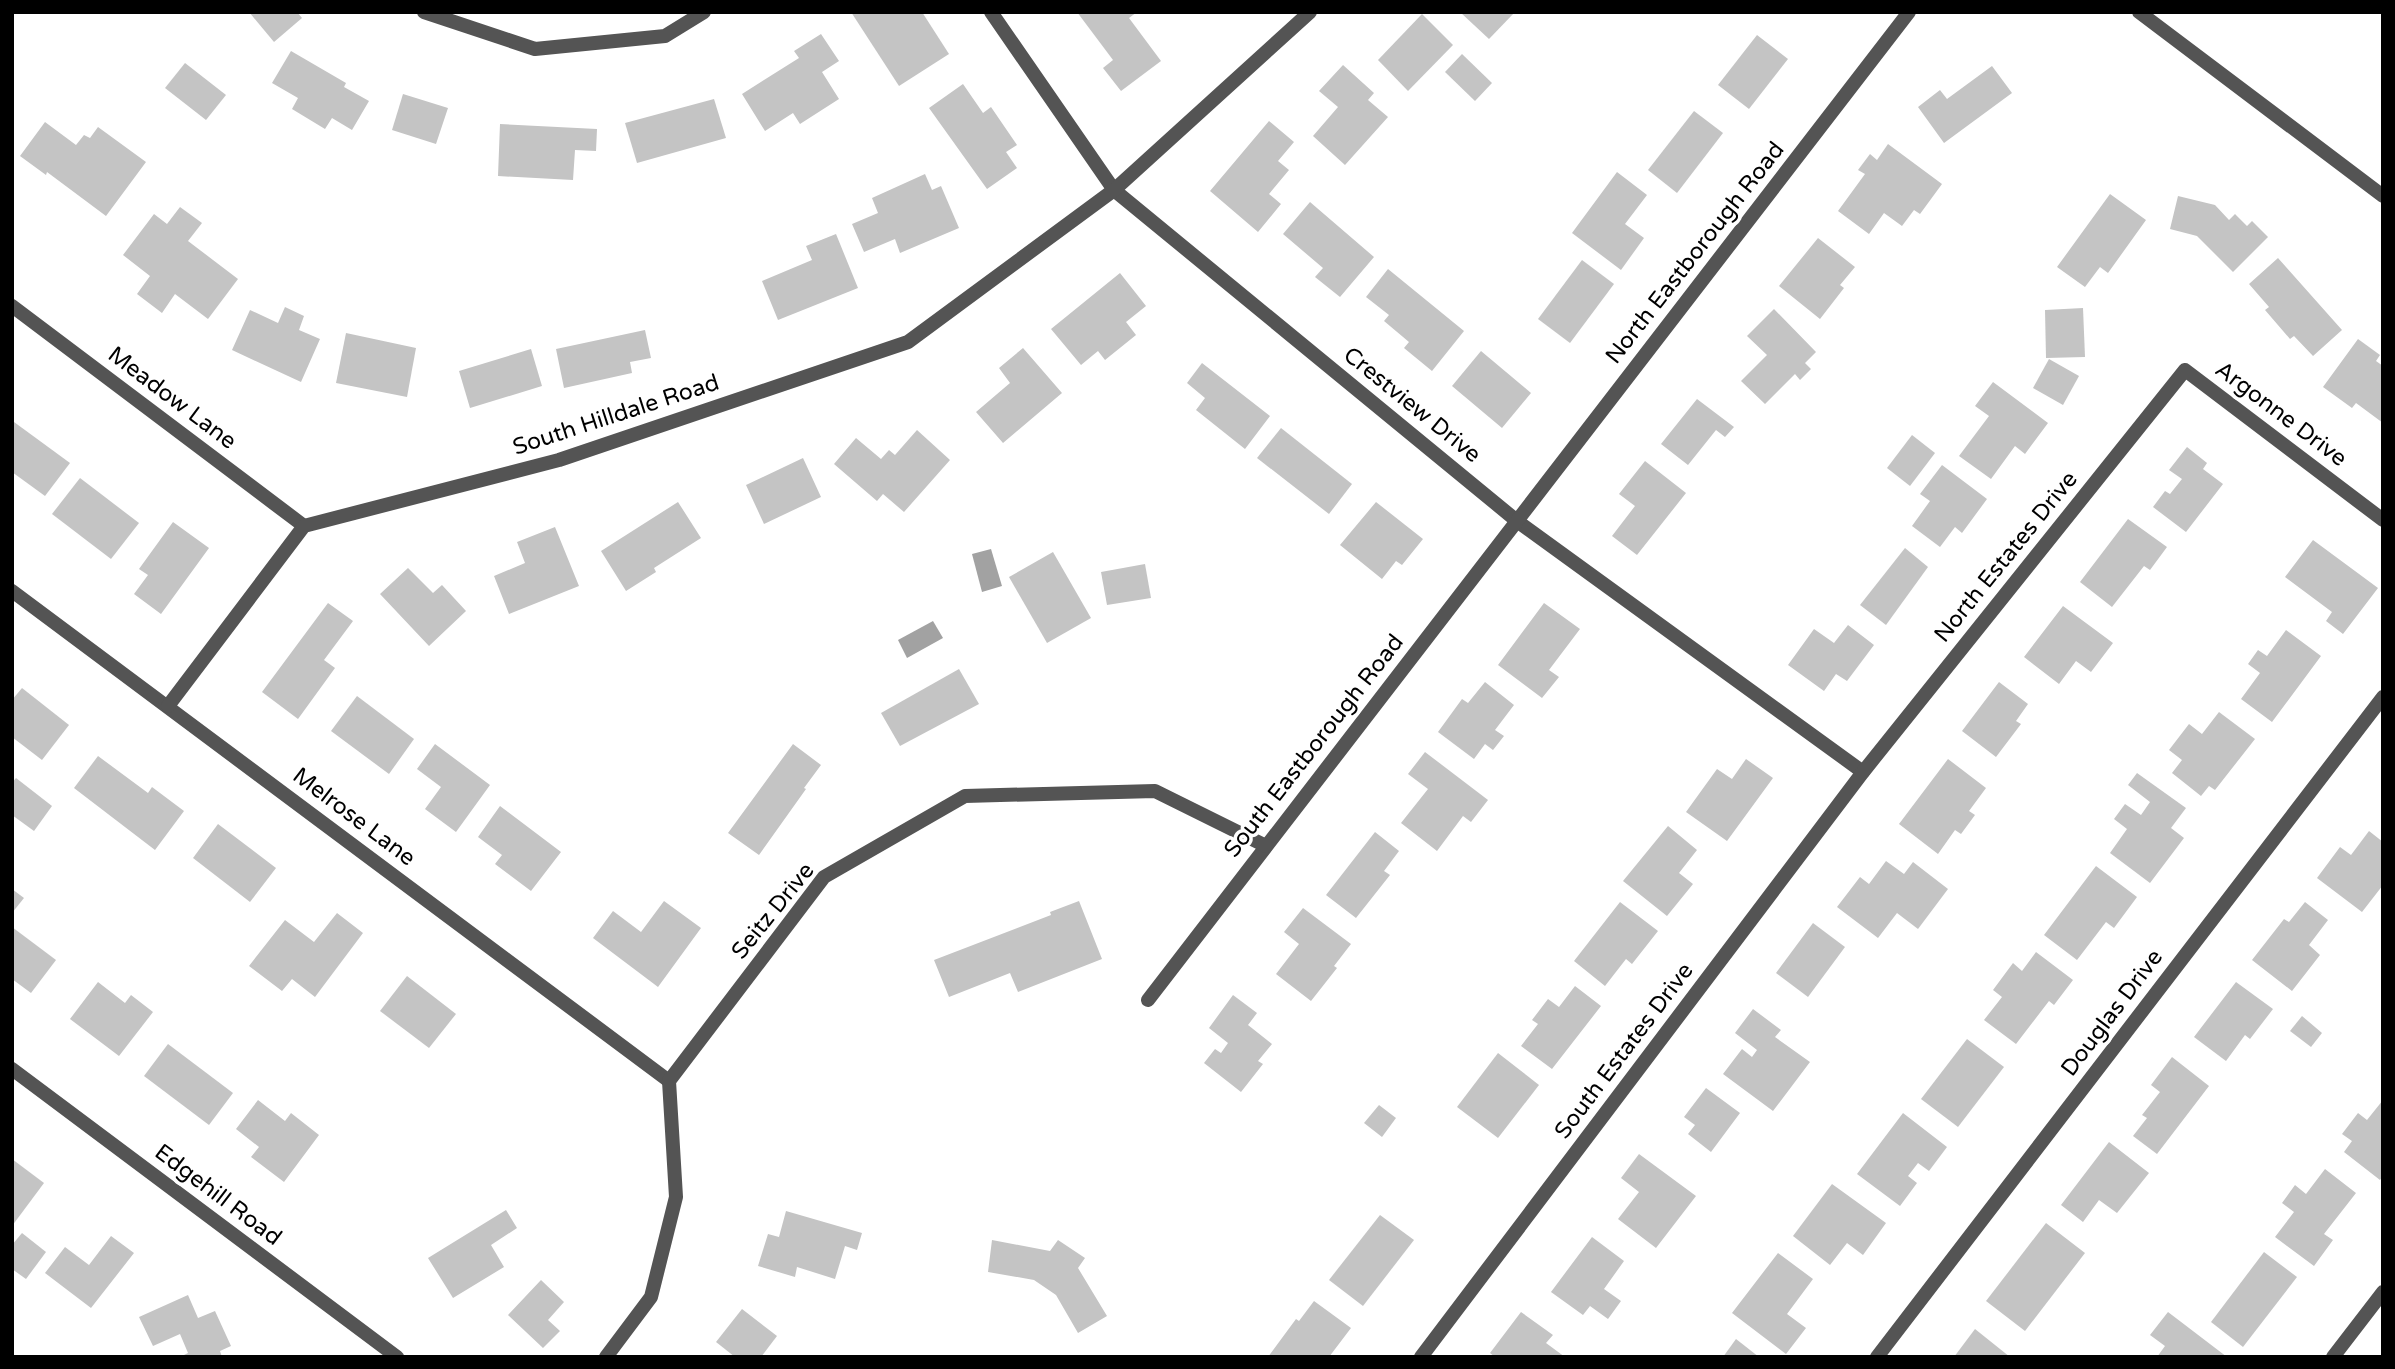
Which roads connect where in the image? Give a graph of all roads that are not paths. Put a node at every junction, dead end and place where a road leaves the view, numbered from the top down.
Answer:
1 (424, 12) edge
2 (704, 12) edge
3 (991, 12) edge
4 (1310, 12) edge
5 (1909, 12) edge
6 (2139, 12) edge
7 (1114, 190) junction
8 (2383, 196) edge
9 (12, 306) edge
10 (2185, 370) joint
11 (2383, 520) edge
12 (1517, 521) junction
13 (304, 526) junction
14 (12, 590) edge
15 (2383, 697) edge
16 (168, 706) junction
17 (1863, 772) junction
18 (1266, 846) junction
19 (1148, 1000) dead end
20 (12, 1069) edge
21 (669, 1081) junction
22 (2383, 1292) edge
23 (397, 1357) edge
24 (606, 1357) edge
25 (1421, 1357) edge
26 (1877, 1357) edge
27 (2333, 1357) edge

1 - 2 street
3 - 7 street, Crestview Drive
4 - 7 street, South Hilldale Road
5 - 12 street, North Eastborough Road
6 - 8 street
7 - 12 street, Crestview Drive
7 - 13 street, South Hilldale Road
9 - 13 street, Meadow Lane
10 - 11 street, Argonne Drive
10 - 17 street, North Estates Drive
12 - 17 street, Crestview Drive
12 - 18 street, South Eastborough Road
13 - 16 street
14 - 16 street, Melrose Lane
15 - 26 street, Douglas Drive
16 - 21 street, Melrose Lane
17 - 25 street, South Estates Drive
18 - 19 street, South Eastborough Road
18 - 21 street, Seitz Drive
20 - 23 street, Edgehill Road
21 - 24 street
22 - 27 street

